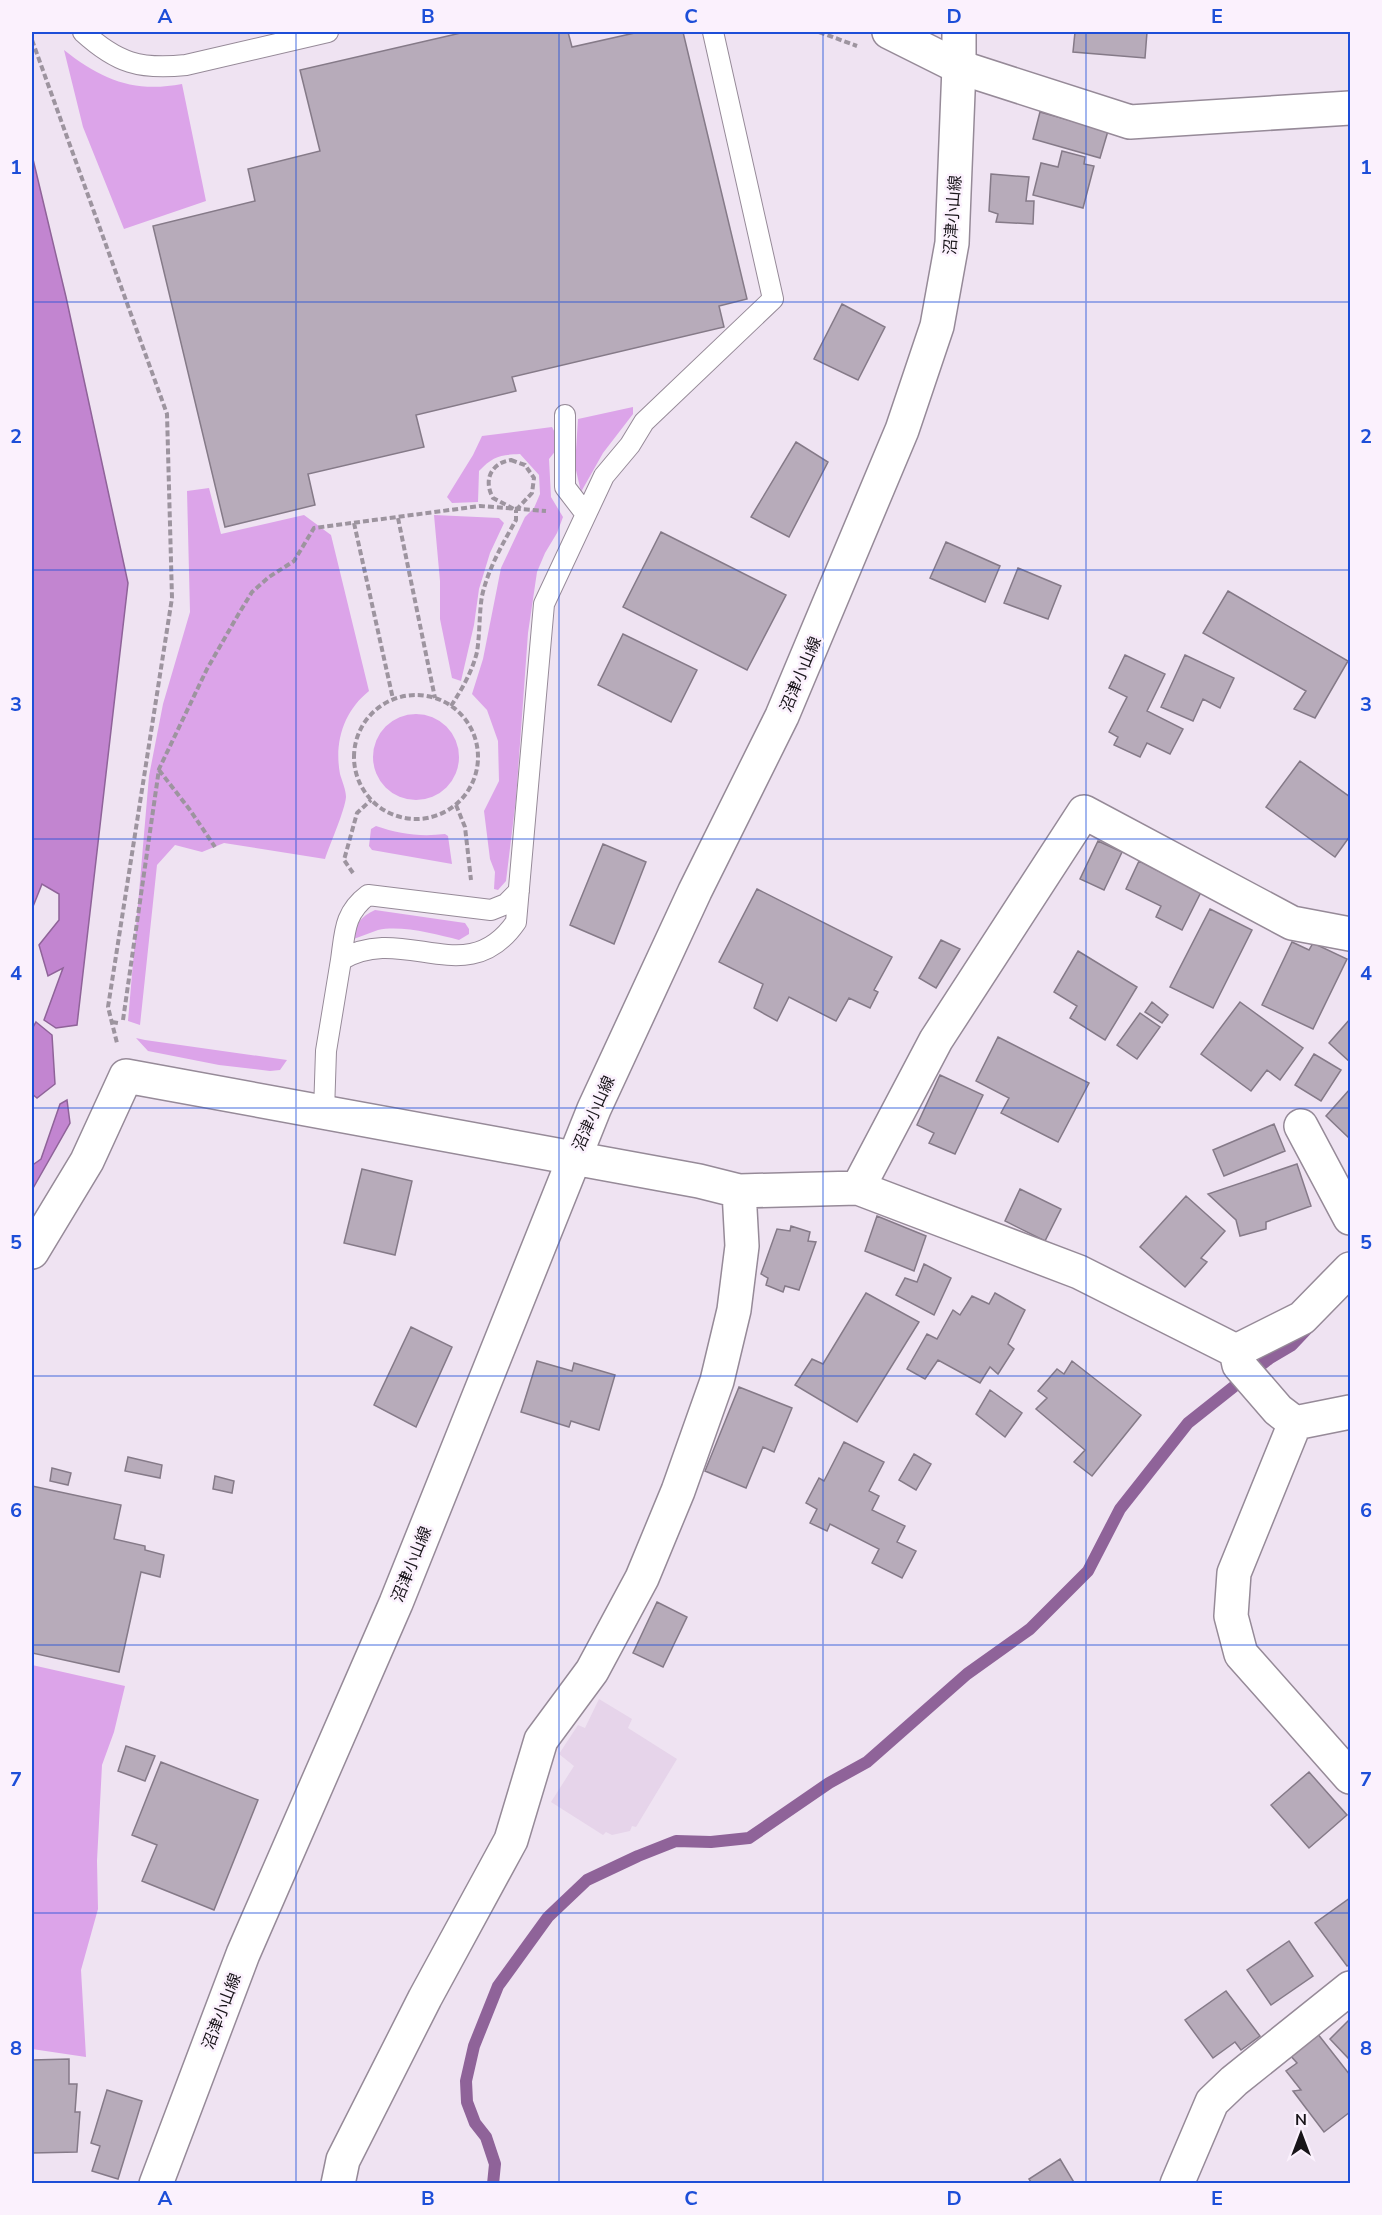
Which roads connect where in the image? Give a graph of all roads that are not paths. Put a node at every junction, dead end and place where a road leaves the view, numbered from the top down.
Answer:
1 (82, 32) edge
2 (328, 32) edge
3 (713, 32) edge
4 (889, 32) edge
5 (959, 32) edge
6 (959, 67) junction
7 (1350, 108) edge
8 (566, 415) dead end
9 (585, 513) junction
10 (519, 891) junction
11 (1350, 934) edge
12 (341, 960) junction
13 (324, 1112) junction
14 (1301, 1126) dead end
15 (573, 1159) junction
16 (858, 1188) junction
17 (739, 1191) junction
18 (1350, 1218) edge
19 (32, 1252) edge
20 (1350, 1269) edge
21 (1238, 1358) junction
22 (1350, 1412) edge
23 (1286, 1417) junction
24 (1350, 1777) edge
25 (1350, 1988) edge
26 (156, 2184) edge
27 (338, 2184) edge
28 (1177, 2184) edge

1 - 2 lane
3 - 9 lane
4 - 6 street
5 - 6 street, 沼津小山線
6 - 7 street
6 - 15 street, 沼津小山線
8 - 9 lane
9 - 10 lane
10 - 12 lane
10 - 12 lane
11 - 16 street
12 - 13 lane
13 - 15 street
13 - 19 street
14 - 18 street
15 - 17 street
15 - 26 street, 沼津小山線
16 - 17 street
16 - 21 street
17 - 27 street
20 - 21 street
21 - 23 street
22 - 23 street
23 - 24 street
25 - 28 street

